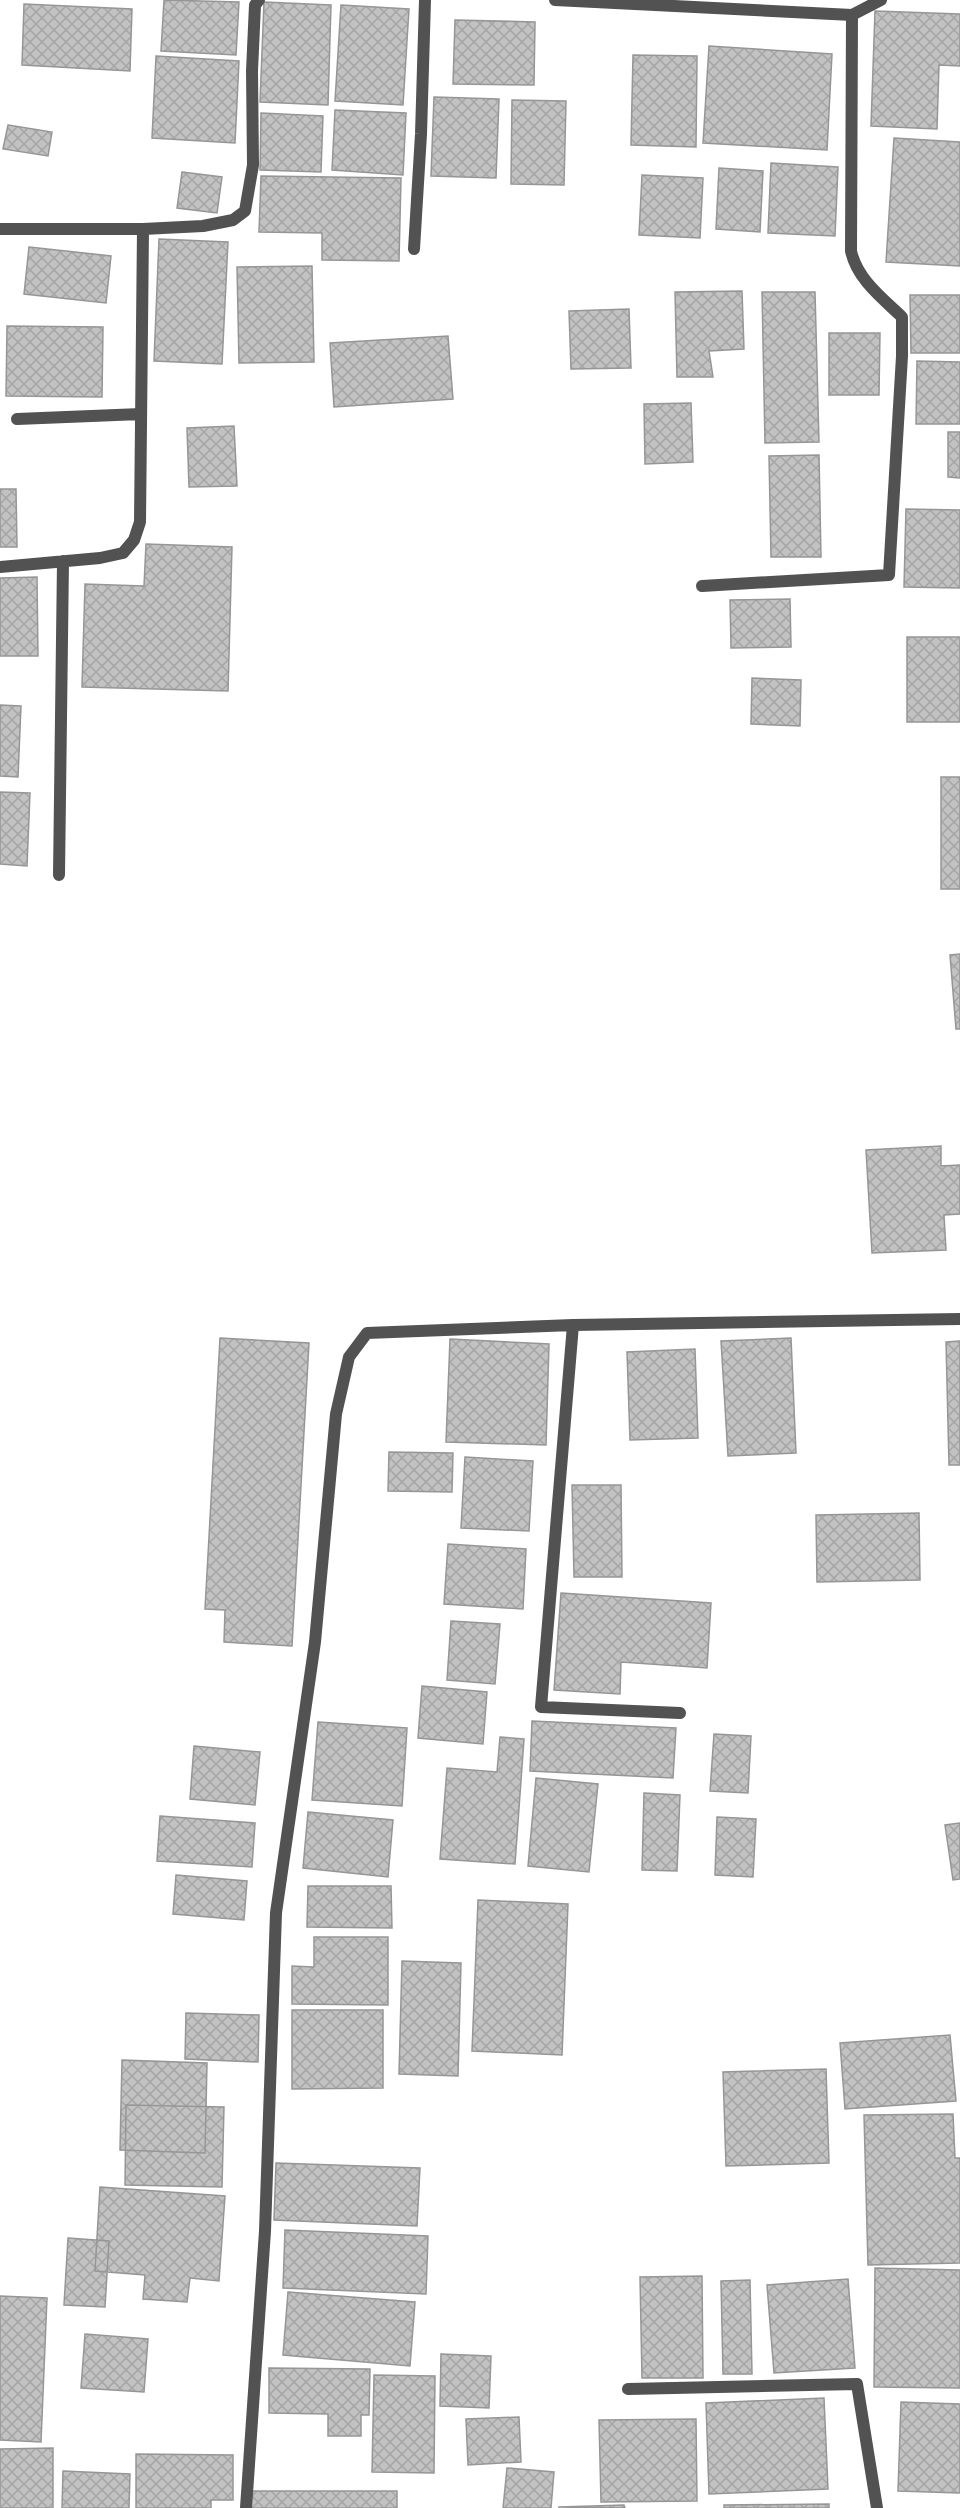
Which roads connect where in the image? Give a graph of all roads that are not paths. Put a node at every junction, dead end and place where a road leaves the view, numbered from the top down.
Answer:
1 (259, 0) edge
2 (424, 0) edge
3 (555, 0) edge
4 (881, 0) edge
5 (852, 15) junction
6 (0, 229) edge
7 (143, 229) junction
8 (414, 249) dead end
9 (141, 414) junction
10 (17, 419) dead end
11 (63, 561) junction
12 (0, 567) edge
13 (702, 586) dead end
14 (59, 875) dead end
15 (960, 1319) edge
16 (573, 1325) junction
17 (680, 1713) dead end
18 (628, 2389) dead end
19 (246, 2508) edge
20 (877, 2508) edge

1 - 7 street
2 - 8 street
3 - 5 street
4 - 5 street
5 - 13 street
6 - 7 street
7 - 9 street
9 - 10 street
9 - 11 street
11 - 12 street
11 - 14 street
15 - 16 street
16 - 17 street
16 - 19 street
18 - 20 street

